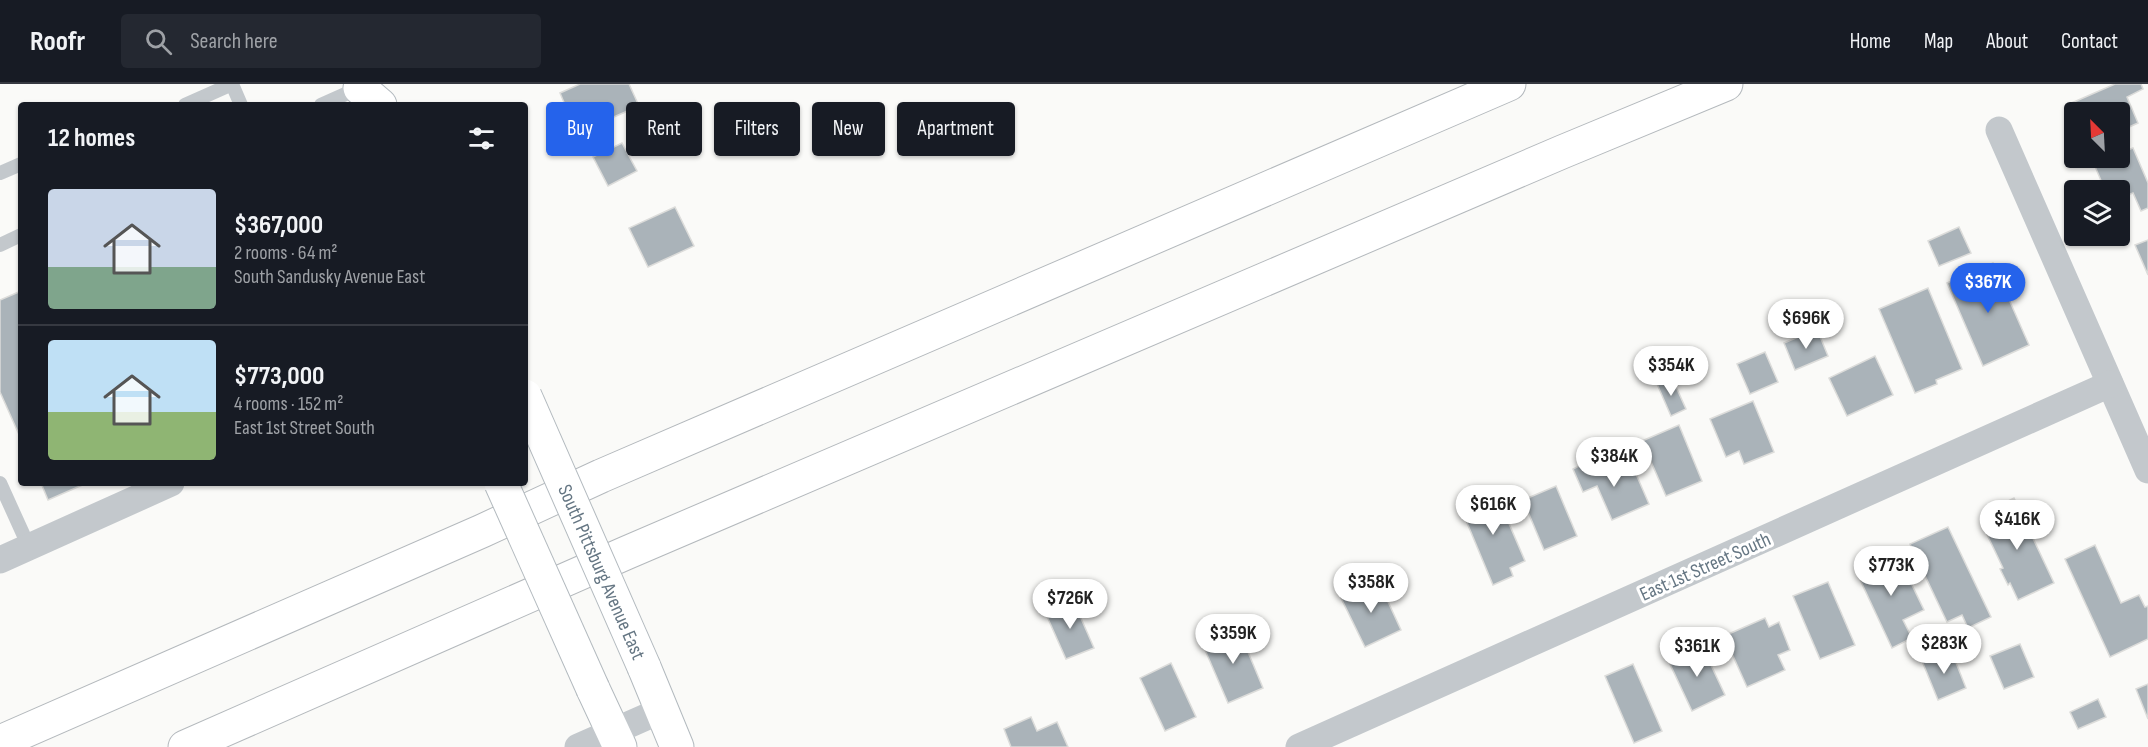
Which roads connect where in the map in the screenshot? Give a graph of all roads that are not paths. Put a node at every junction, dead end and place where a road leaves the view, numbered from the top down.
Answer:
1 (1509, 84) edge
2 (1726, 84) edge
3 (365, 93) edge
4 (192, 102) edge
5 (240, 102) edge
6 (332, 102) edge
7 (1999, 130) dead end
8 (18, 166) edge
9 (0, 173) edge
10 (18, 236) edge
11 (0, 244) edge
12 (2110, 384) junction
13 (528, 403) edge
14 (2148, 470) edge
15 (164, 486) edge
16 (502, 486) edge
17 (1, 489) edge
18 (29, 547) junction
19 (0, 560) edge
20 (662, 710) junction
21 (616, 739) edge
22 (0, 742) edge
23 (185, 747) edge
24 (578, 747) edge
25 (677, 747) edge
26 (1299, 747) edge

1 - 22 main road
2 - 23 main road
3 - 6 lane
4 - 5 lane
7 - 12 street
8 - 9 lane
10 - 11 lane
12 - 14 street
12 - 26 street, East 1st Street South
13 - 20 main road, South Pittsburg Avenue East, bridge
15 - 18 street
16 - 21 main road, bridge
17 - 18 lane
18 - 19 street
20 - 21 street
20 - 25 main road, South Pittsburg Avenue East
21 - 24 street

